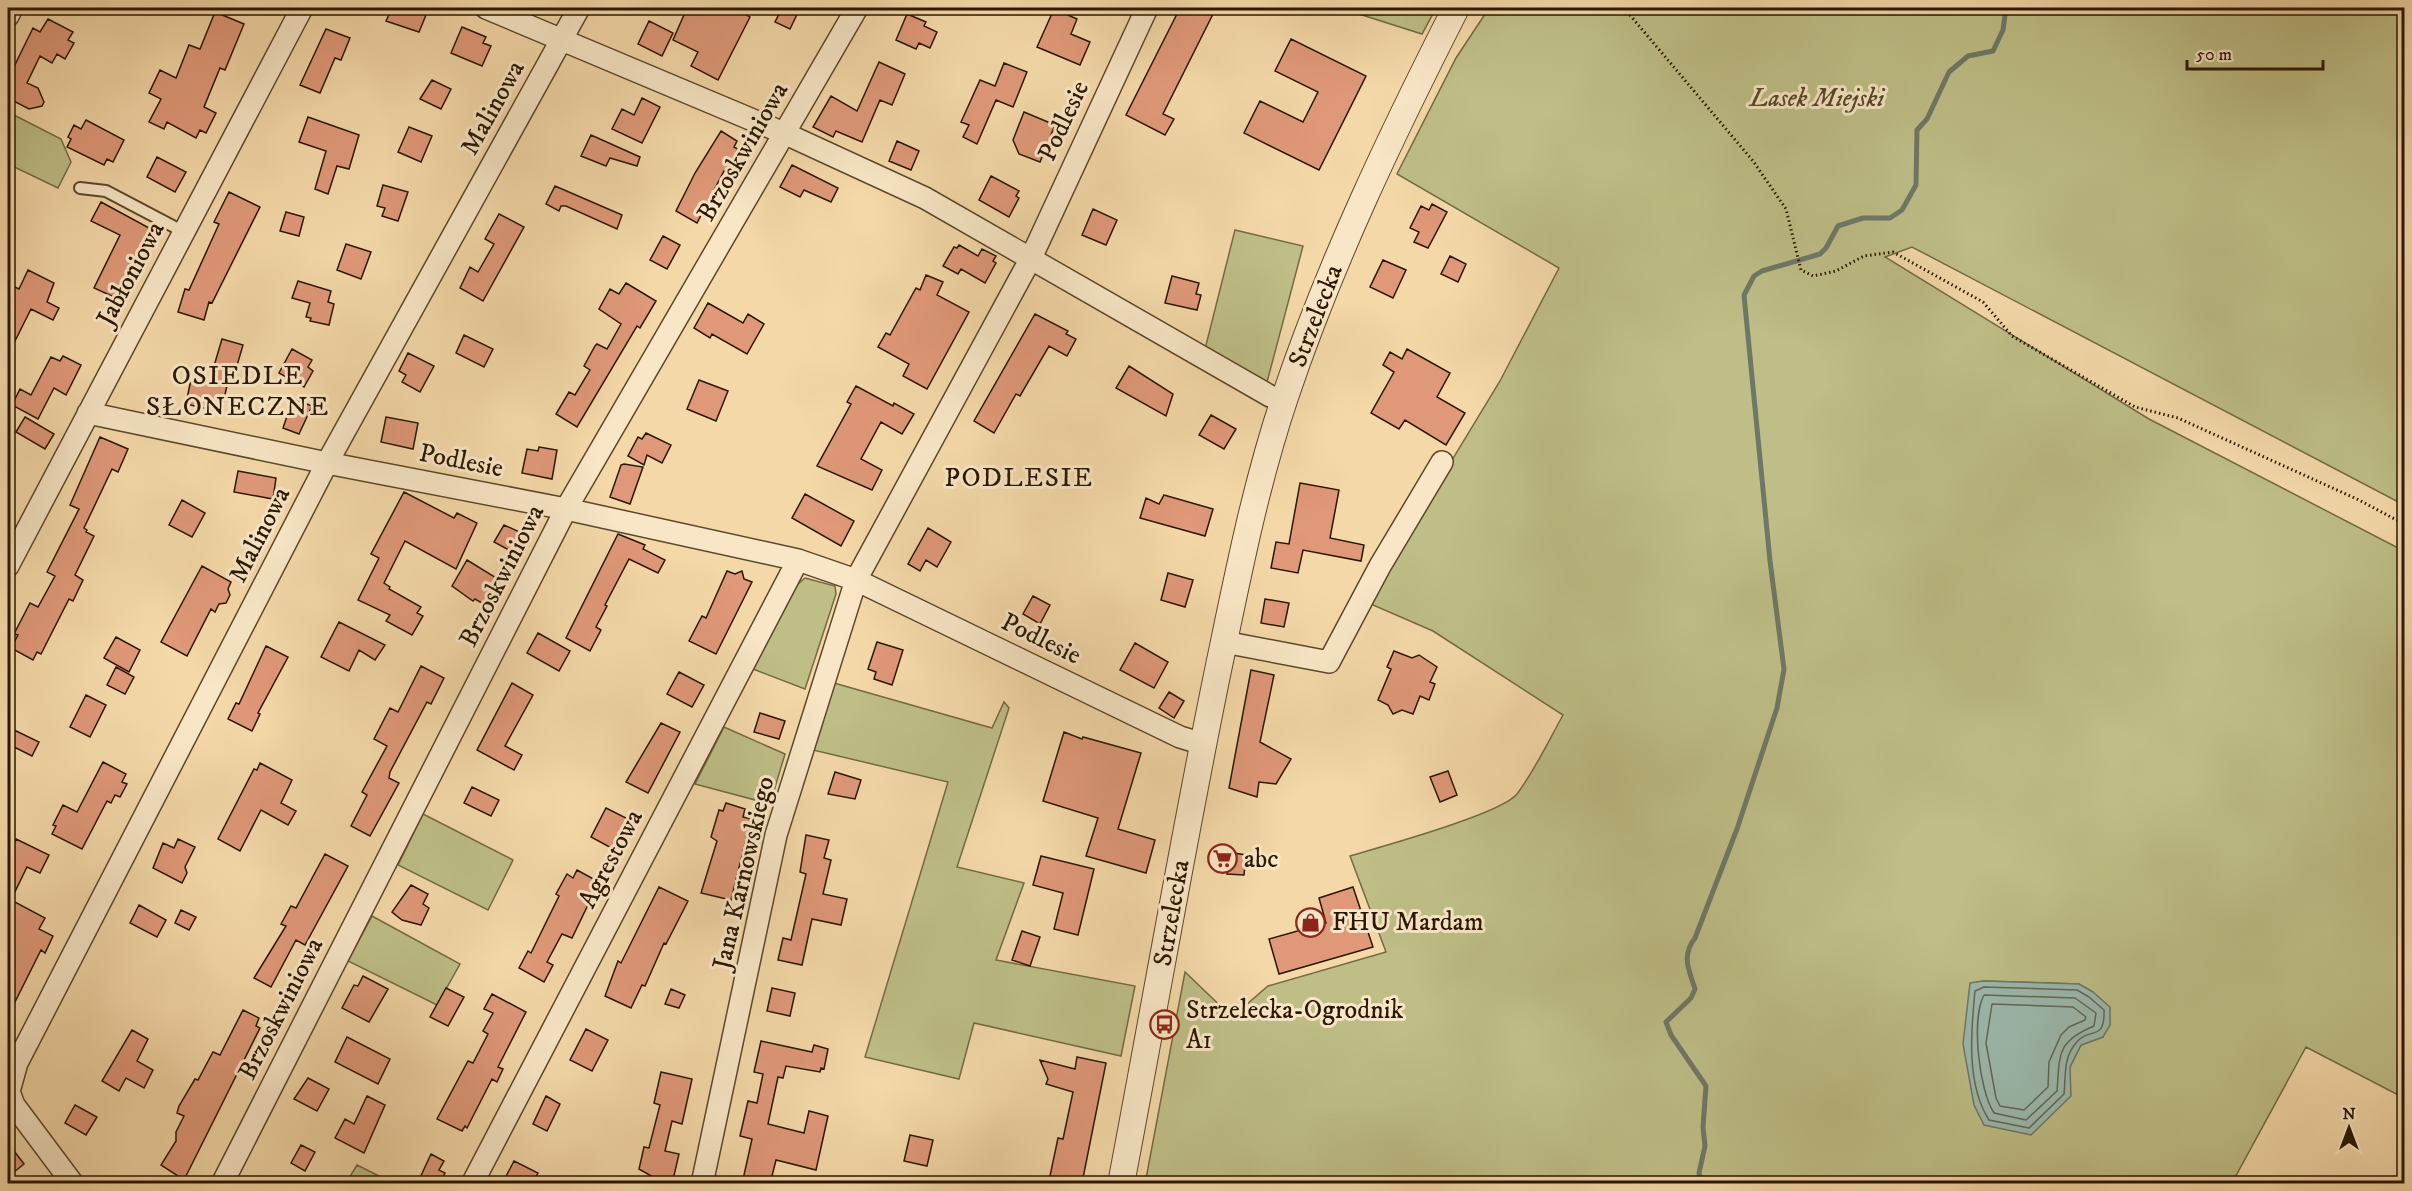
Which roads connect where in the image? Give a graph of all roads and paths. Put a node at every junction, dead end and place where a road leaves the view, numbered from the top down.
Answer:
1 (12, 8) edge
2 (302, 8) edge
3 (486, 8) edge
4 (579, 8) edge
5 (857, 8) edge
6 (1147, 8) edge
7 (1481, 8) edge
8 (1624, 8) edge
9 (1466, 11) edge
10 (8, 16) edge
11 (562, 40) junction
12 (786, 134) junction
13 (80, 188) dead end
14 (184, 232) junction
15 (1031, 258) junction
16 (1284, 400) junction
17 (88, 413) junction
18 (1442, 462) dead end
19 (327, 463) junction
20 (567, 509) junction
21 (2404, 524) edge
22 (798, 560) junction
23 (8, 566) edge
24 (856, 580) junction
25 (1224, 642) junction
26 (1203, 744) junction
27 (9, 1094) edge
28 (73, 1184) edge
29 (222, 1184) edge
30 (472, 1184) edge
31 (702, 1184) edge
32 (1121, 1184) edge

1 - 10 street
2 - 14 street, Jabłoniowa
3 - 11 street
4 - 11 street, Malinowa
5 - 12 street, Brzoskwiniowa
6 - 15 street, Podlesie
7 - 9 path
8 - 21 path
9 - 16 street, Strzelecka
11 - 12 street
11 - 19 street, Malinowa
12 - 15 street
12 - 20 street, Brzoskwiniowa
13 - 14 lane
14 - 17 street, Jabłoniowa
15 - 16 street
15 - 24 street, Podlesie
16 - 25 street, Strzelecka
17 - 19 street, Podlesie
17 - 23 street, Jabłoniowa
18 - 25 street
19 - 20 street, Podlesie
19 - 27 street, Malinowa
20 - 22 street, Podlesie
20 - 29 street, Brzoskwiniowa
22 - 24 street, Podlesie
22 - 30 street, Agrestowa
24 - 26 street, Podlesie
24 - 31 street, Jana Karnowskiego
25 - 26 street, Strzelecka
26 - 32 street, Strzelecka
27 - 28 street

